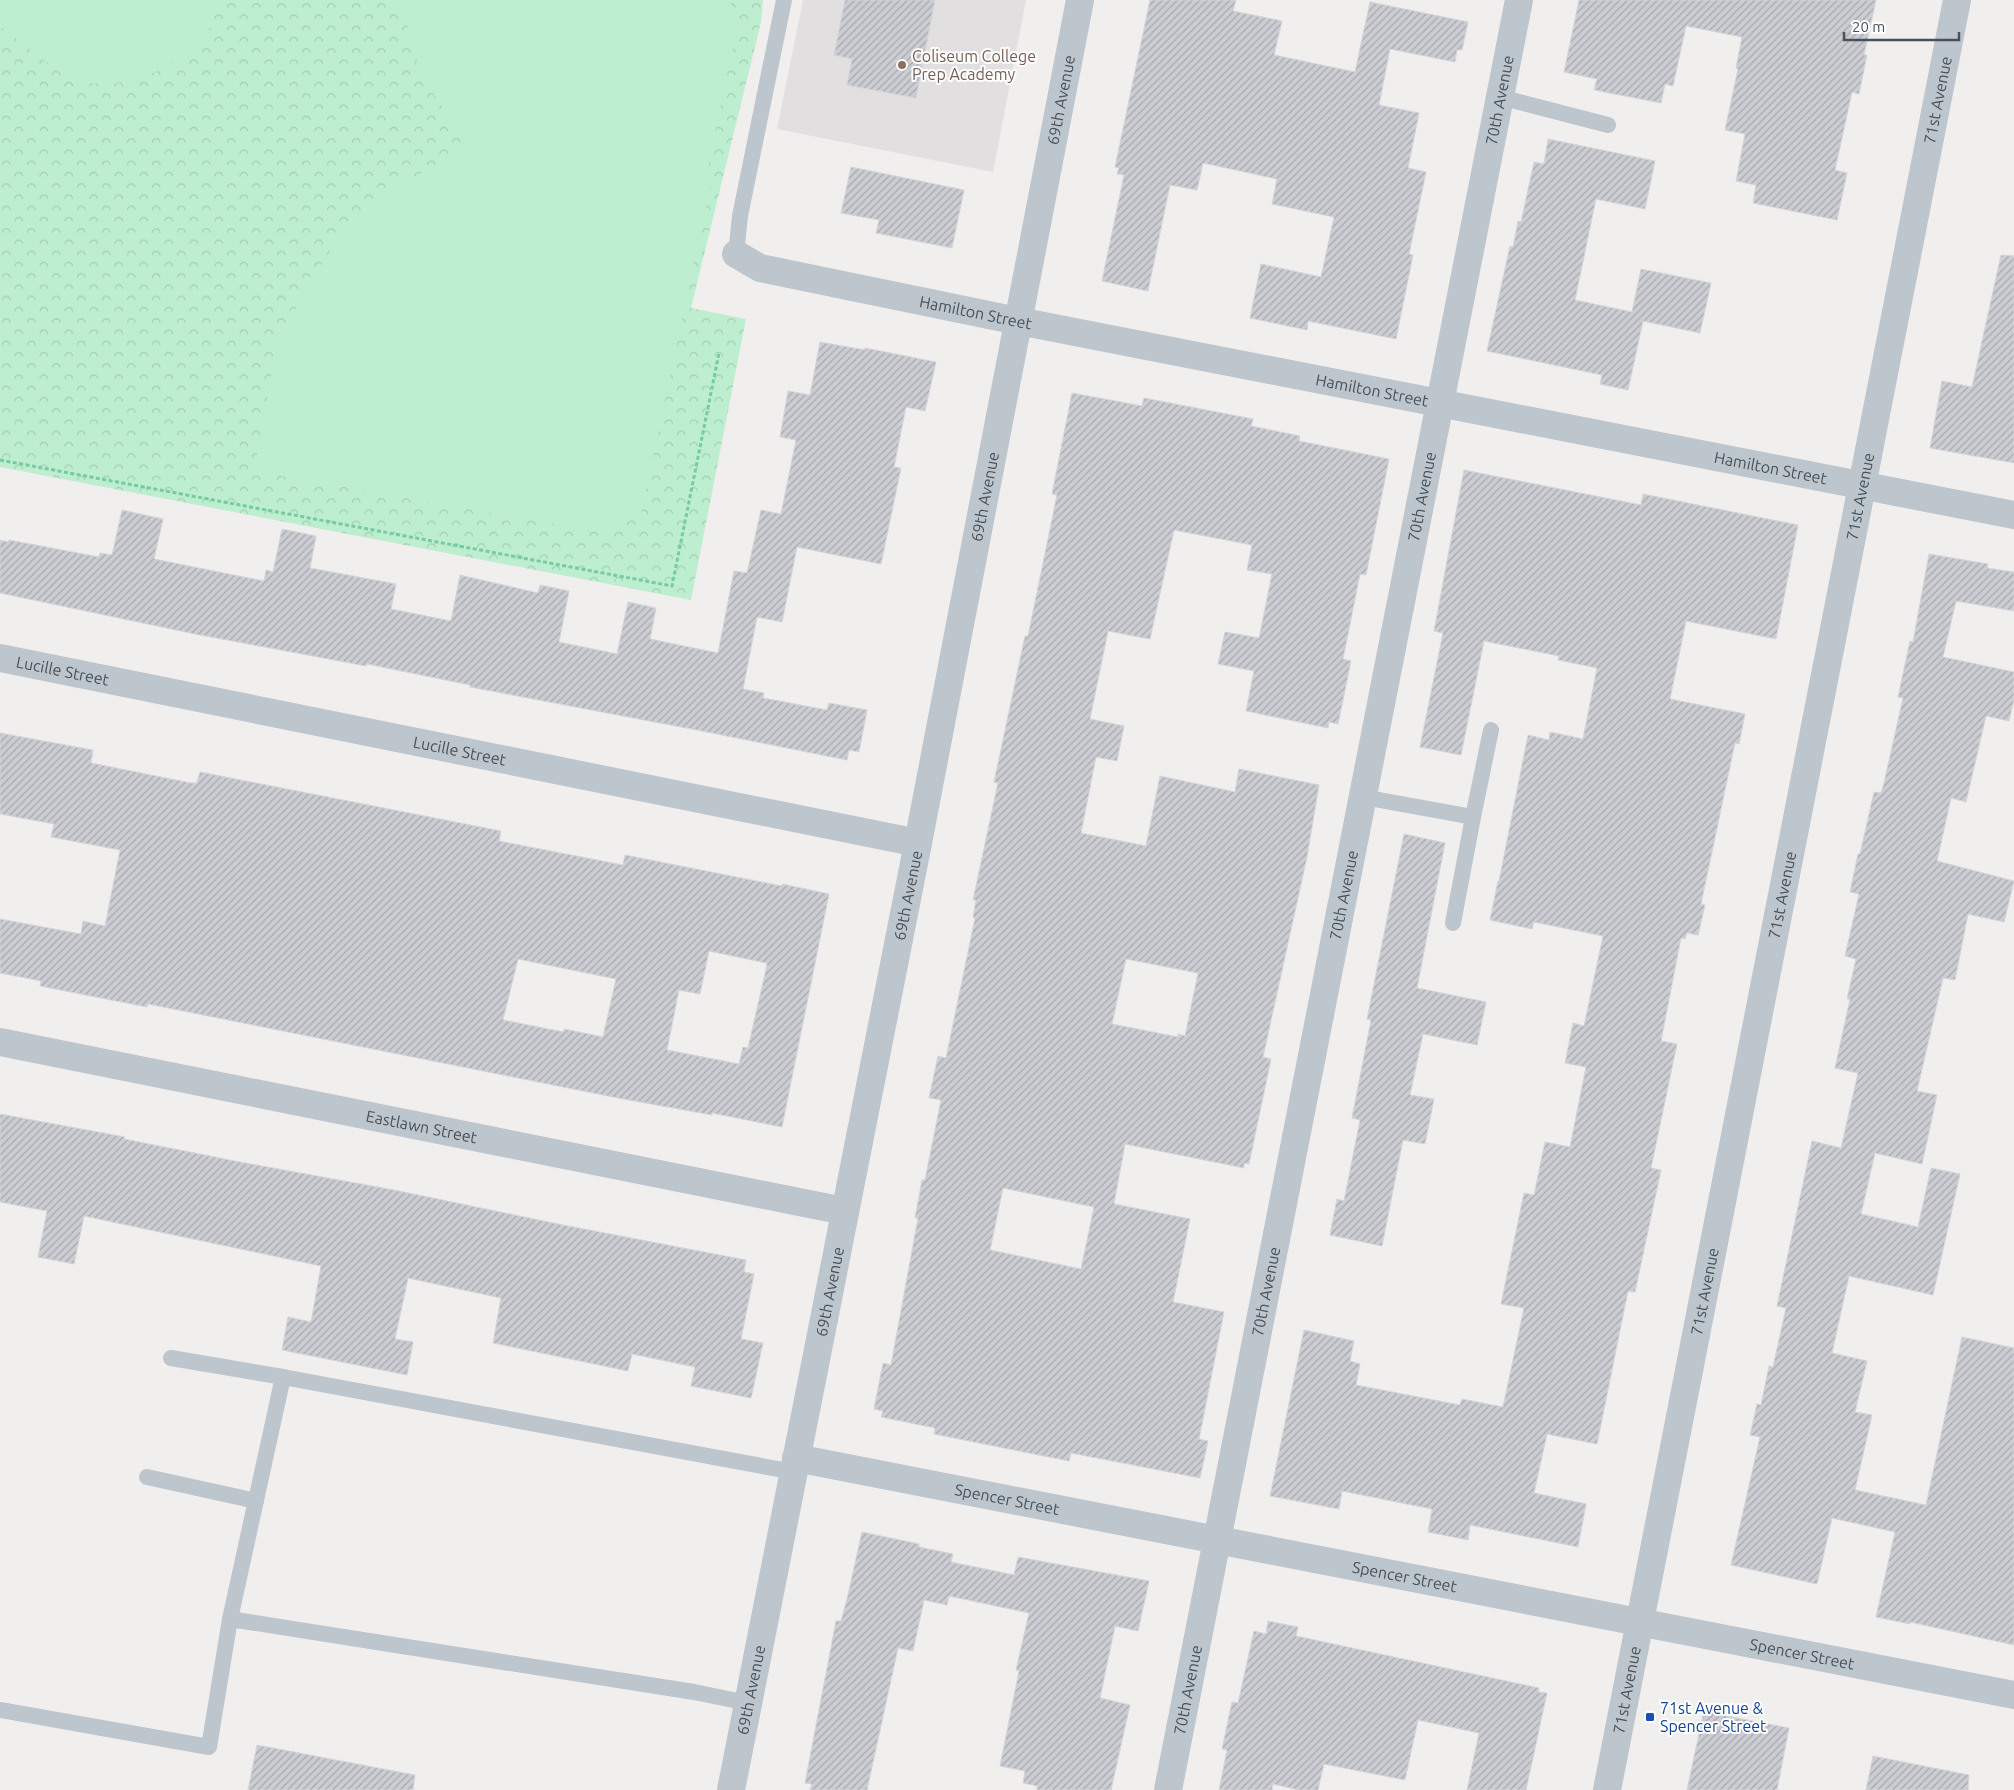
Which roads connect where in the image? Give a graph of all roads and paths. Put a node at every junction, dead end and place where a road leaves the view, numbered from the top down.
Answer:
1 (784, 0) edge
2 (1080, 0) edge
3 (1519, 0) edge
4 (1957, 0) edge
5 (1500, 97) junction
6 (1608, 125) dead end
7 (736, 254) joint
8 (1018, 321) junction
9 (719, 353) dead end
10 (1441, 404) junction
11 (0, 460) edge
12 (1862, 484) junction
13 (2014, 514) edge
14 (0, 658) edge
15 (1491, 730) dead end
16 (1363, 797) junction
17 (1473, 817) junction
18 (918, 843) junction
19 (1453, 922) dead end
20 (0, 1042) edge
21 (844, 1211) junction
22 (171, 1358) dead end
23 (283, 1377) junction
24 (795, 1465) junction
25 (147, 1477) dead end
26 (256, 1501) junction
27 (1216, 1541) junction
28 (230, 1619) junction
29 (1639, 1623) junction
30 (2014, 1695) edge
31 (748, 1703) junction
32 (0, 1710) edge
33 (731, 1790) edge
34 (1168, 1790) edge
35 (1607, 1790) edge

1 - 7 lane
2 - 8 street, 69th Avenue
3 - 5 street, 70th Avenue
4 - 12 street, 71st Avenue
5 - 6 lane
5 - 10 street, 70th Avenue
7 - 8 street, Hamilton Street
8 - 10 street, Hamilton Street
8 - 18 street, 69th Avenue
9 - 11 path
10 - 12 street, Hamilton Street
10 - 16 street, 70th Avenue
12 - 13 street, Hamilton Street
12 - 29 street, 71st Avenue
14 - 18 street, Lucille Street
15 - 17 lane
16 - 17 lane
16 - 27 street, 70th Avenue
17 - 19 lane
18 - 21 street, 69th Avenue
20 - 21 street, Eastlawn Street
21 - 24 street, 69th Avenue
22 - 23 lane
23 - 24 lane
23 - 26 lane
24 - 27 street, Spencer Street
24 - 31 street, 69th Avenue
25 - 26 lane
26 - 28 lane
27 - 29 street, Spencer Street
27 - 34 street, 70th Avenue
28 - 31 lane
28 - 32 lane
29 - 30 street, Spencer Street
29 - 35 street, 71st Avenue
31 - 33 street, 69th Avenue

